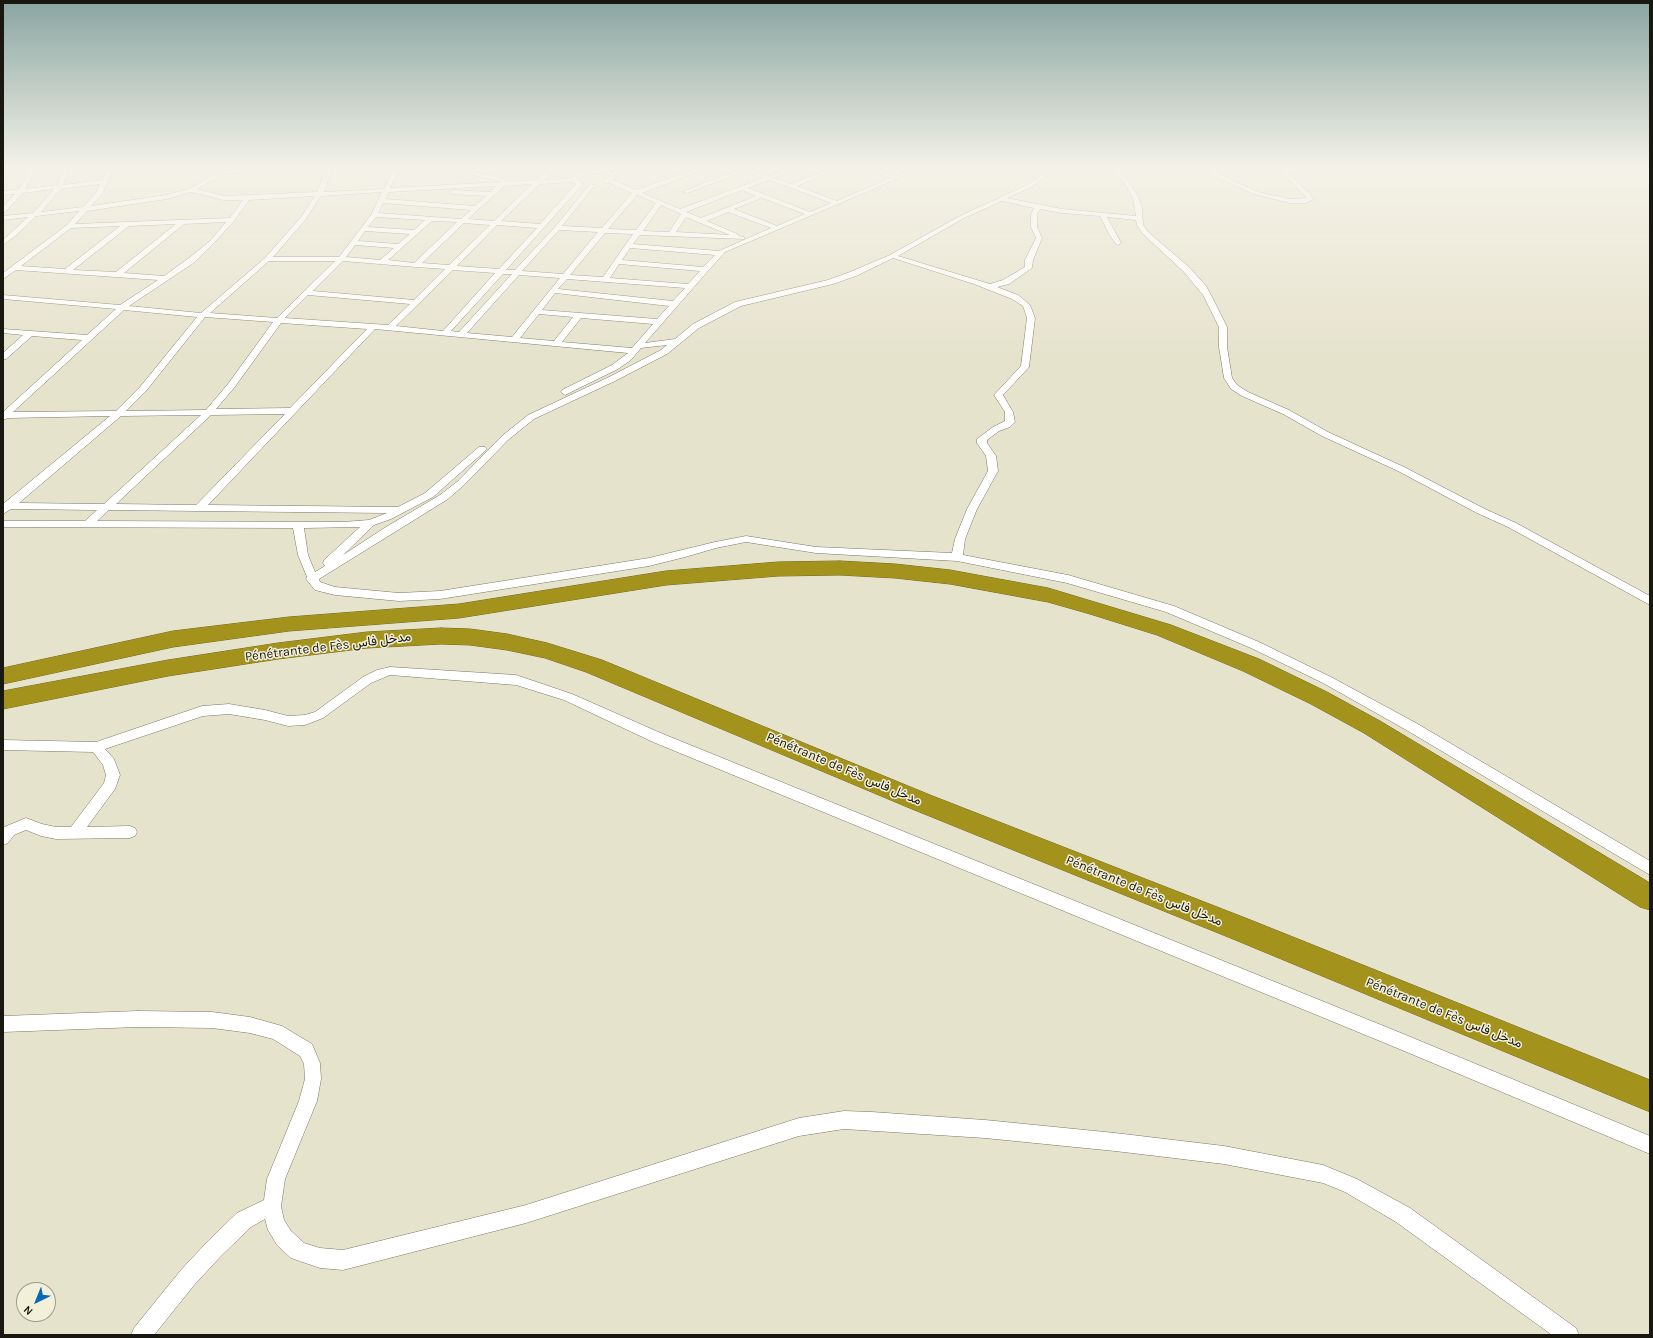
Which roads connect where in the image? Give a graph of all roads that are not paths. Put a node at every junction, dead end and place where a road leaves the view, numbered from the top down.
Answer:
1 (20, 229) edge
2 (65, 229) edge
3 (120, 229) edge
4 (173, 229) edge
5 (223, 229) edge
6 (294, 229) edge
7 (364, 229) edge
8 (371, 229) edge
9 (418, 229) edge
10 (452, 229) edge
11 (489, 229) edge
12 (538, 229) edge
13 (556, 229) edge
14 (591, 229) edge
15 (641, 229) edge
16 (673, 229) edge
17 (722, 229) edge
18 (772, 229) edge
19 (940, 229) edge
20 (1035, 229) edge
21 (1110, 229) edge
22 (1142, 229) edge
23 (604, 230) junction
24 (415, 232) junction
25 (639, 232) junction
26 (671, 234) junction
27 (745, 239) junction
28 (3, 243) edge
29 (1118, 243) dead end
30 (354, 244) junction
31 (399, 246) junction
32 (629, 246) junction
33 (720, 253) junction
34 (892, 256) junction
35 (267, 259) junction
36 (341, 259) junction
37 (382, 262) junction
38 (619, 262) junction
39 (416, 265) junction
40 (16, 268) junction
41 (451, 268) junction
42 (705, 269) junction
43 (67, 271) junction
44 (502, 271) junction
45 (517, 272) junction
46 (116, 274) junction
47 (565, 276) junction
48 (3, 277) edge
49 (166, 278) junction
50 (605, 279) junction
51 (690, 286) junction
52 (989, 287) junction
53 (552, 291) junction
54 (308, 293) junction
55 (3, 297) edge
56 (416, 302) junction
57 (676, 304) junction
58 (123, 307) junction
59 (537, 312) junction
60 (203, 315) junction
61 (578, 316) junction
62 (279, 320) junction
63 (660, 322) junction
64 (373, 327) junction
65 (390, 328) junction
66 (3, 331) edge
67 (30, 333) junction
68 (445, 333) junction
69 (462, 334) junction
70 (89, 338) junction
71 (515, 339) junction
72 (680, 340) junction
73 (556, 344) junction
74 (636, 349) junction
75 (3, 357) edge
76 (292, 411) junction
77 (208, 413) junction
78 (118, 414) junction
79 (4, 416) edge
80 (108, 507) junction
81 (5, 508) edge
82 (199, 508) junction
83 (400, 510) junction
84 (3, 524) edge
85 (88, 524) junction
86 (370, 524) junction
87 (298, 525) junction
88 (957, 557) junction
89 (311, 579) junction
90 (1650, 601) edge
91 (3, 676) edge
92 (3, 700) edge
93 (3, 745) edge
94 (96, 747) junction
95 (130, 832) dead end
96 (74, 833) junction
97 (3, 839) edge
98 (1650, 870) edge
99 (1650, 898) edge
100 (3, 1024) edge
101 (1650, 1096) edge
102 (1650, 1145) edge
103 (272, 1206) junction
104 (141, 1335) edge
105 (1569, 1335) edge

1 - 28 street
2 - 40 street
3 - 43 street
4 - 46 street
5 - 49 street
6 - 35 street
7 - 30 street
8 - 24 street
9 - 24 street
10 - 39 street
11 - 41 street
12 - 44 street
13 - 45 street
14 - 23 street
15 - 25 street
16 - 26 street
17 - 27 street
18 - 27 street
19 - 34 street
20 - 52 street
21 - 29 street
22 - 90 street
23 - 25 street
23 - 47 street
24 - 31 street
25 - 26 street
25 - 32 street
26 - 27 street
27 - 33 street
30 - 31 street
30 - 36 street
31 - 37 street
32 - 33 street
32 - 38 street
33 - 42 street
34 - 52 street
34 - 72 street
35 - 36 street
35 - 60 street
36 - 37 street
36 - 54 street
37 - 39 street
38 - 42 street
38 - 50 street
39 - 41 street
40 - 43 street
40 - 48 street
41 - 44 street
41 - 56 street
42 - 51 street
43 - 46 street
44 - 45 street
44 - 68 street
45 - 47 street
45 - 69 street
46 - 49 street
47 - 50 street
47 - 53 street
49 - 58 street
50 - 51 street
51 - 57 street
52 - 88 street
53 - 57 street
53 - 59 street
54 - 56 street
54 - 62 street
55 - 58 street
56 - 65 street
57 - 63 street
58 - 60 street
58 - 70 street
59 - 61 street
59 - 71 street
60 - 62 street
60 - 78 street
61 - 63 street
61 - 73 street
62 - 64 street
62 - 77 street
63 - 74 street
64 - 65 street
64 - 76 street
65 - 68 street
66 - 67 street
67 - 70 street
67 - 75 street
68 - 69 street
69 - 71 street
70 - 79 street
71 - 73 street
72 - 74 street
72 - 89 street
73 - 74 street
74 - 83 street
76 - 77 street
76 - 82 street
77 - 78 street
77 - 80 street
78 - 79 street
78 - 81 street
80 - 81 street
80 - 82 street
80 - 85 street
82 - 83 street
83 - 86 street
84 - 85 street
85 - 87 street
86 - 87 street
86 - 89 street
87 - 89 street
88 - 89 street
88 - 98 street
91 - 99 highway, Pénétrante de Fès مدخل فاس
92 - 101 highway, Pénétrante de Fès مدخل فاس
93 - 94 street
94 - 96 street
94 - 102 street
95 - 96 street
96 - 97 street
100 - 103 street
103 - 104 street
103 - 105 street

